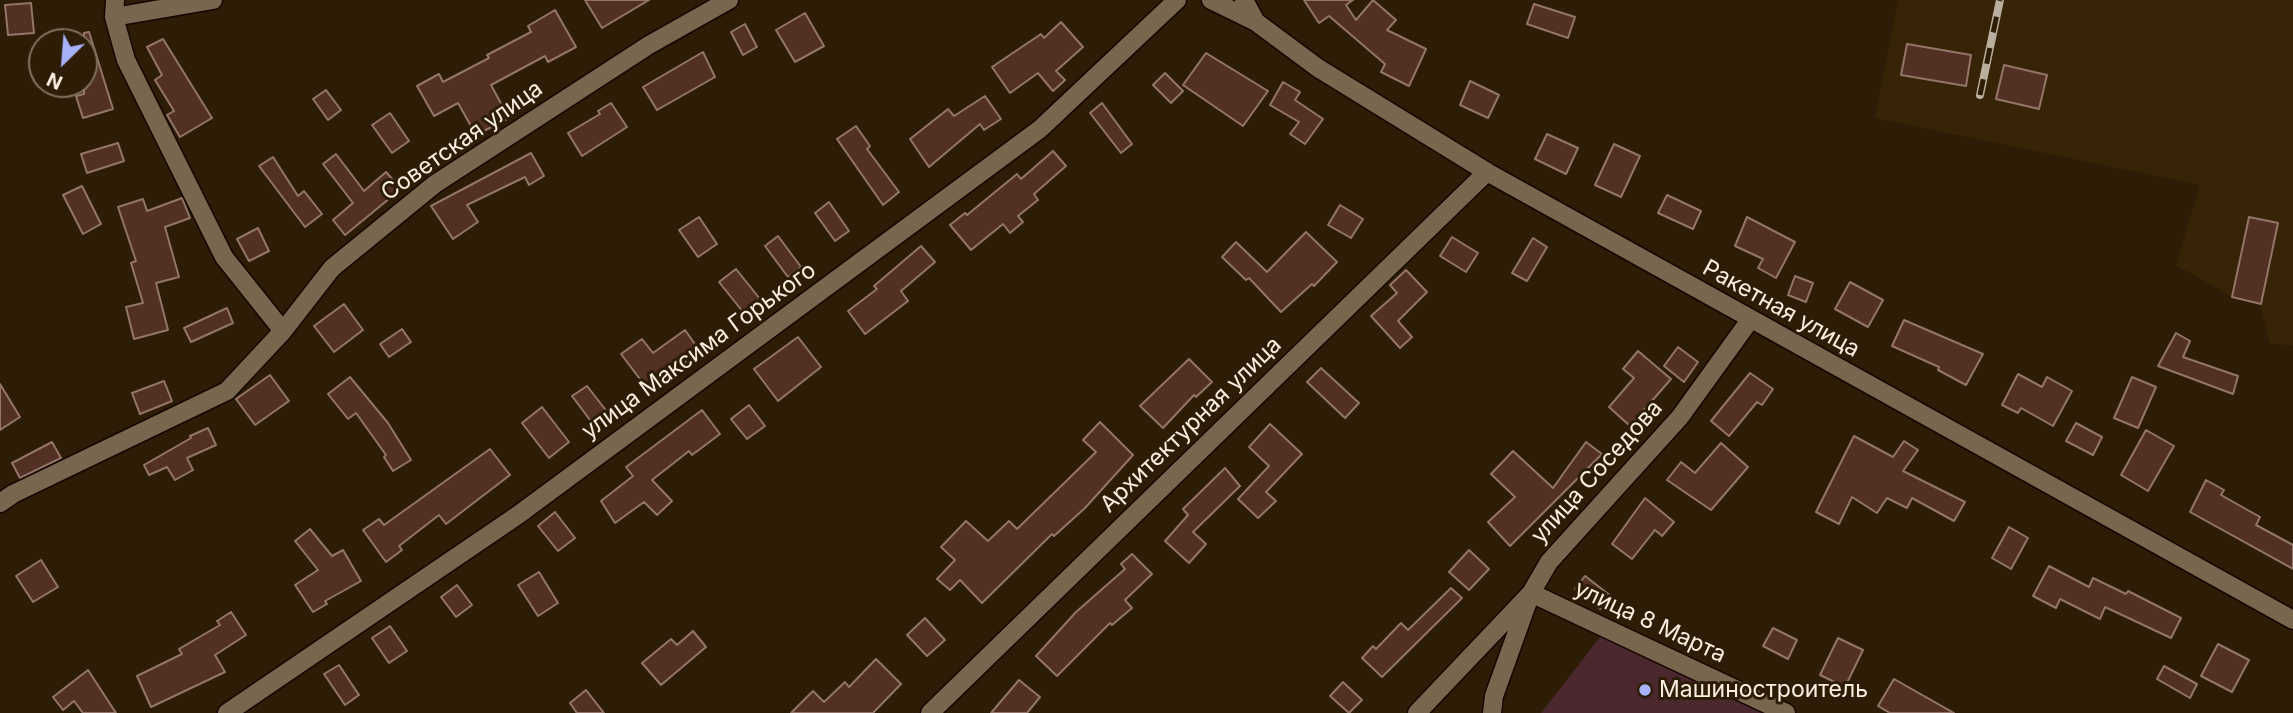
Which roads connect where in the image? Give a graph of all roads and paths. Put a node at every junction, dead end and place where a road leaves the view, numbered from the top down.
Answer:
1 (213, 0) edge
2 (729, 0) edge
3 (1177, 0) edge
4 (1211, 0) edge
5 (1244, 0) edge
6 (114, 8) edge
7 (1256, 22) junction
8 (1487, 172) junction
9 (1750, 320) junction
10 (283, 331) junction
11 (0, 503) edge
12 (1531, 593) junction
13 (2293, 620) edge
14 (227, 713) edge
15 (930, 713) edge
16 (1417, 713) edge
17 (1492, 713) edge
18 (1786, 713) edge

1 - 6 street
2 - 10 street, Советская улица
3 - 14 street, улица Максима Горького
4 - 7 street, Ракетная улица
5 - 7 street, Ракетная улица
6 - 10 street
7 - 8 street, Ракетная улица
8 - 9 street, Ракетная улица
8 - 15 street, Архитектурная улица
9 - 12 street, улица Соседова
9 - 13 street, Ракетная улица
10 - 11 street, Советская улица
12 - 16 street, улица Соседова
12 - 17 street
12 - 18 street, улица 8 Марта

